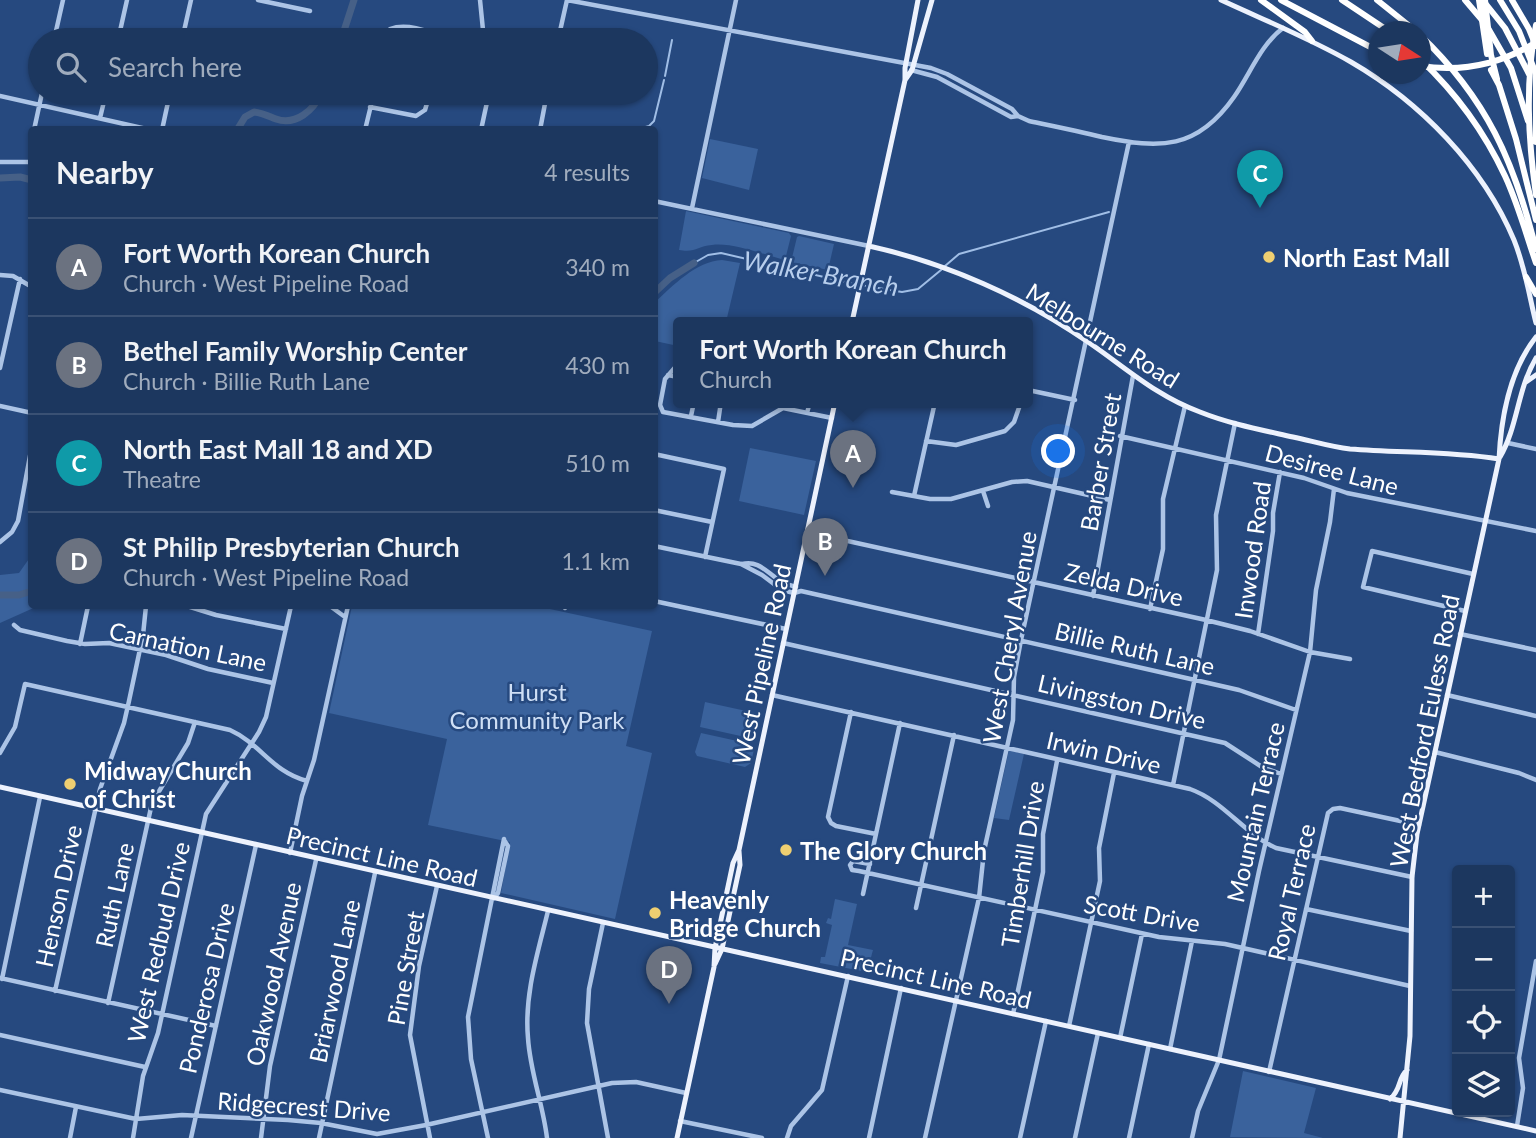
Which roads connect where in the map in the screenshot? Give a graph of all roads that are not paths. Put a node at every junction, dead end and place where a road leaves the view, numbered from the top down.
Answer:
1 (63, 0) edge
2 (127, 0) edge
3 (191, 0) edge
4 (258, 0) edge
5 (480, 0) edge
6 (567, 0) edge
7 (736, 0) edge
8 (918, 0) edge
9 (932, 0) edge
10 (1220, 0) edge
11 (1261, 0) edge
12 (1281, 0) edge
13 (1342, 0) edge
14 (1377, 0) edge
15 (1465, 0) edge
16 (1482, 0) edge
17 (1500, 0) edge
18 (1512, 0) edge
19 (310, 11) dead end
20 (1265, 20) junction
21 (1374, 21) edge
22 (1404, 21) edge
23 (1536, 25) edge
24 (57, 28) edge
25 (121, 28) edge
26 (185, 28) edge
27 (393, 28) edge
28 (410, 28) edge
29 (483, 28) edge
30 (561, 28) edge
31 (1283, 28) junction
32 (729, 32) junction
33 (1272, 37) junction
34 (1312, 41) junction
35 (1536, 44) edge
36 (1431, 45) edge
37 (1368, 46) edge
38 (905, 66) junction
39 (913, 67) junction
40 (1431, 67) edge
41 (1431, 71) edge
42 (1536, 75) edge
43 (905, 80) junction
44 (1536, 92) edge
45 (0, 96) edge
46 (28, 102) edge
47 (40, 105) edge
48 (44, 105) edge
49 (103, 105) edge
50 (167, 105) edge
51 (426, 105) edge
52 (486, 105) edge
53 (545, 105) edge
54 (370, 107) joint
55 (100, 118) junction
56 (35, 126) edge
57 (134, 126) edge
58 (163, 126) edge
59 (366, 126) edge
60 (482, 126) edge
61 (541, 126) edge
62 (1129, 142) junction
63 (1536, 143) edge
64 (0, 162) edge
65 (28, 162) edge
66 (1536, 195) edge
67 (658, 202) edge
68 (692, 208) junction
69 (1536, 220) edge
70 (869, 246) junction
71 (1536, 249) edge
72 (1536, 262) edge
73 (0, 275) edge
74 (1526, 277) junction
75 (20, 279) junction
76 (28, 285) edge
77 (1536, 294) edge
78 (853, 317) edge
79 (1536, 323) edge
80 (1536, 337) edge
81 (1087, 341) junction
82 (1536, 358) edge
83 (0, 368) edge
84 (673, 370) edge
85 (668, 375) junction
86 (1536, 375) edge
87 (673, 376) edge
88 (1133, 376) junction
89 (1521, 387) junction
90 (1033, 391) edge
91 (1075, 400) junction
92 (0, 406) edge
93 (1185, 406) junction
94 (693, 408) edge
95 (720, 408) edge
96 (808, 408) edge
97 (834, 408) edge
98 (934, 408) edge
99 (1019, 408) edge
100 (28, 412) edge
101 (807, 413) junction
102 (691, 416) junction
103 (832, 418) junction
104 (718, 422) junction
105 (1235, 423) junction
106 (1120, 436) junction
107 (926, 441) junction
108 (1508, 443) junction
109 (1174, 449) junction
110 (1536, 449) edge
111 (658, 455) edge
112 (1499, 459) junction
113 (1228, 461) junction
114 (28, 467) edge
115 (1280, 472) junction
116 (1055, 487) junction
117 (1334, 489) junction
118 (983, 491) junction
119 (892, 492) dead end
120 (914, 496) junction
121 (1110, 500) junction
122 (988, 506) dead end
123 (658, 511) edge
124 (712, 522) junction
125 (1486, 522) junction
126 (1536, 531) edge
127 (807, 534) junction
128 (0, 541) edge
129 (658, 547) edge
130 (705, 557) junction
131 (755, 563) junction
132 (741, 564) junction
133 (753, 570) junction
134 (1473, 574) junction
135 (770, 577) junction
136 (1034, 582) junction
137 (797, 590) junction
138 (1093, 596) junction
139 (658, 602) edge
140 (87, 609) edge
141 (146, 609) edge
142 (197, 609) edge
143 (290, 609) edge
144 (334, 609) edge
145 (347, 609) edge
146 (1150, 609) junction
147 (1465, 611) junction
148 (345, 617) junction
149 (1206, 620) junction
150 (14, 625) dead end
151 (286, 629) junction
152 (786, 629) junction
153 (1258, 634) junction
154 (1461, 634) junction
155 (1021, 640) junction
156 (783, 643) junction
157 (80, 644) junction
158 (141, 649) junction
159 (1536, 650) edge
160 (1310, 652) junction
161 (1350, 659) dead end
162 (1195, 680) junction
163 (274, 683) junction
164 (1014, 694) junction
165 (772, 695) junction
166 (1447, 695) junction
167 (128, 708) junction
168 (1296, 710) junction
169 (851, 712) junction
170 (1536, 716) edge
171 (195, 722) junction
172 (900, 723) junction
173 (1184, 733) junction
174 (954, 735) junction
175 (251, 743) junction
176 (1007, 747) junction
177 (1435, 752) junction
178 (0, 753) edge
179 (1057, 761) junction
180 (1115, 773) junction
181 (1281, 774) junction
182 (1536, 780) edge
183 (307, 781) junction
184 (1173, 785) junction
185 (0, 787) edge
186 (40, 797) junction
187 (94, 808) junction
188 (148, 820) junction
189 (1419, 825) junction
190 (201, 832) junction
191 (876, 834) junction
192 (1266, 843) junction
193 (256, 845) junction
194 (739, 850) junction
195 (290, 854) junction
196 (1317, 857) junction
197 (316, 860) junction
198 (870, 864) junction
199 (375, 873) junction
200 (867, 873) junction
201 (1412, 877) junction
202 (921, 885) junction
203 (437, 886) junction
204 (863, 894) dead end
205 (979, 898) junction
206 (493, 899) junction
207 (916, 908) dead end
208 (1306, 909) junction
209 (1035, 910) junction
210 (548, 911) junction
211 (1091, 922) junction
212 (603, 923) junction
213 (1411, 931) junction
214 (1142, 934) junction
215 (1192, 941) junction
216 (715, 947) junction
217 (1243, 948) junction
218 (722, 949) junction
219 (1294, 960) junction
220 (1536, 961) edge
221 (714, 967) junction
222 (848, 975) junction
223 (1, 978) edge
224 (1410, 986) junction
225 (901, 988) junction
226 (55, 991) junction
227 (955, 1002) junction
228 (108, 1003) junction
229 (162, 1014) junction
230 (1013, 1014) junction
231 (1046, 1021) junction
232 (216, 1026) junction
233 (1069, 1026) junction
234 (1098, 1032) junction
235 (0, 1035) edge
236 (1120, 1038) junction
237 (1149, 1044) junction
238 (1170, 1049) junction
239 (1219, 1060) junction
240 (145, 1067) junction
241 (1407, 1070) junction
242 (1269, 1072) junction
243 (599, 1086) junction
244 (0, 1090) edge
245 (687, 1093) junction
246 (540, 1099) junction
247 (1390, 1099) junction
248 (1405, 1102) junction
249 (76, 1107) junction
250 (482, 1112) junction
251 (196, 1115) junction
252 (136, 1119) junction
253 (262, 1119) junction
254 (680, 1121) junction
255 (321, 1123) junction
256 (426, 1125) junction
257 (1517, 1126) junction
258 (1536, 1131) edge
259 (394, 1132) junction
260 (382, 1136) edge
261 (70, 1138) edge
262 (133, 1138) edge
263 (191, 1138) edge
264 (261, 1138) edge
265 (319, 1138) edge
266 (388, 1138) edge
267 (430, 1138) edge
268 (488, 1138) edge
269 (547, 1138) edge
270 (608, 1138) edge
271 (677, 1138) edge
272 (762, 1138) edge
273 (787, 1138) edge
274 (869, 1138) edge
275 (925, 1138) edge
276 (1020, 1138) edge
277 (1074, 1138) edge
278 (1129, 1138) edge
279 (1192, 1138) edge
280 (1400, 1138) edge

1 - 24 street
2 - 25 street
3 - 26 street
4 - 19 street
5 - 29 street
6 - 30 street
6 - 32 street
7 - 32 street
8 - 38 main road
9 - 39 main road
10 - 20 main road
11 - 34 highway
12 - 37 highway
13 - 21 highway
14 - 22 highway
15 - 63 highway
16 - 44 highway
16 - 69 highway, bridge
17 - 42 highway
18 - 35 highway
20 - 31 main road
20 - 33 street
23 - 66 highway, bridge
27 - 28 street
31 - 33 street
31 - 34 main road
32 - 38 street
32 - 68 street
33 - 62 street
34 - 74 main road
35 - 40 highway, bridge
36 - 71 highway
38 - 39 street
38 - 43 main road
39 - 43 main road
39 - 62 street
41 - 72 highway
42 - 63 highway, bridge
43 - 70 main road
45 - 46 street
47 - 56 street
48 - 55 street
49 - 55 street
50 - 58 street
51 - 54 street
52 - 60 street
53 - 61 street
54 - 59 street
55 - 57 street
62 - 81 street, West Cheryl Avenue
64 - 65 street
67 - 68 street, Melbourne Road
68 - 70 street, Melbourne Road
70 - 78 main road
70 - 81 main road, Melbourne Road
73 - 75 street
74 - 77 highway
74 - 79 main road
75 - 76 street
75 - 83 street
80 - 112 main road, West Bedford Euless Road
81 - 88 main road, Melbourne Road
81 - 91 street, West Cheryl Avenue
82 - 89 main road, West Bedford Euless Road
84 - 85 street
85 - 87 street
85 - 102 street
86 - 89 main road
88 - 93 main road, Melbourne Road
88 - 106 street, Barber Street
89 - 108 main road, West Bedford Euless Road
90 - 91 street
91 - 116 street, West Cheryl Avenue
92 - 100 street
93 - 105 main road, Melbourne Road
93 - 109 street
94 - 102 street
95 - 104 street
96 - 101 street
97 - 103 main road, West Pipeline Road
98 - 107 street
99 - 107 street
101 - 103 street
101 - 104 street
102 - 104 street
103 - 127 main road, West Pipeline Road
105 - 112 main road, Melbourne Road
105 - 113 street
106 - 109 street, Desiree Lane
106 - 121 street, Barber Street
107 - 120 street
108 - 110 street
108 - 112 main road, West Bedford Euless Road
109 - 113 street, Desiree Lane
109 - 146 street
111 - 124 street
112 - 125 main road, West Bedford Euless Road
113 - 115 street, Desiree Lane
113 - 149 street
114 - 128 street
115 - 117 street, Desiree Lane
115 - 153 street, Inwood Road
116 - 118 street
116 - 121 street
116 - 136 street, West Cheryl Avenue
117 - 125 street, Desiree Lane
117 - 160 street, Mountain Terrace
118 - 120 street
118 - 122 street
119 - 120 street
121 - 138 street, Barber Street
123 - 124 street
124 - 130 street
125 - 126 street, Desiree Lane
125 - 134 main road, West Bedford Euless Road
127 - 136 street, Zelda Drive
127 - 137 main road, West Pipeline Road
129 - 130 street, Billie Ruth Lane
130 - 132 street, Billie Ruth Lane
131 - 132 street, Billie Ruth Lane
131 - 133 street
131 - 135 street, Billie Ruth Lane
132 - 133 street, Billie Ruth Lane
133 - 135 street, Billie Ruth Lane
134 - 147 main road, West Bedford Euless Road
134 - 147 street
135 - 137 street, Billie Ruth Lane
136 - 138 street, Zelda Drive
136 - 155 street, West Cheryl Avenue
137 - 152 main road, West Pipeline Road
137 - 155 street, Billie Ruth Lane
138 - 146 street, Zelda Drive
139 - 152 street
140 - 157 street
141 - 158 street, Henson Drive
142 - 151 street
143 - 151 street, West Redbud Drive
144 - 148 street
145 - 148 street, Oakwood Avenue
146 - 149 street, Zelda Drive
147 - 154 main road, West Bedford Euless Road
148 - 183 street, Oakwood Avenue
149 - 153 street, Zelda Drive
149 - 162 street
150 - 157 street, Carnation Lane
151 - 163 street, West Redbud Drive
152 - 156 main road, West Pipeline Road
153 - 160 street, Zelda Drive
154 - 159 street
154 - 166 main road, West Bedford Euless Road
155 - 162 street, Billie Ruth Lane
155 - 164 street, West Cheryl Avenue
156 - 164 street, Livingston Drive
156 - 165 main road, West Pipeline Road
157 - 158 street, Carnation Lane
158 - 163 street, Carnation Lane
158 - 167 street, Henson Drive
160 - 161 street, Zelda Drive
160 - 168 street, Mountain Terrace
162 - 168 street, Billie Ruth Lane
162 - 173 street
163 - 175 street, West Redbud Drive
164 - 173 street, Livingston Drive
164 - 176 street, West Cheryl Avenue
165 - 169 street, Irwin Drive
165 - 194 main road, West Pipeline Road
166 - 170 street
166 - 177 main road, West Bedford Euless Road
167 - 171 street
167 - 178 street
167 - 187 street, Henson Drive
168 - 181 street, Mountain Terrace
169 - 172 street, Irwin Drive
169 - 191 street
171 - 175 street
171 - 188 street, Ruth Lane
172 - 174 street, Irwin Drive
172 - 191 street
173 - 181 street, Livingston Drive
173 - 184 street
174 - 176 street, Irwin Drive
174 - 202 street
175 - 183 street
175 - 190 street, West Redbud Drive
176 - 179 street, Irwin Drive
176 - 205 street, West Cheryl Avenue
177 - 182 street
177 - 189 main road, West Bedford Euless Road
179 - 180 street, Irwin Drive
179 - 209 street, Timberhill Drive
180 - 184 street, Irwin Drive
180 - 211 street
181 - 192 street, Mountain Terrace
183 - 195 street, Oakwood Avenue
184 - 192 street, Irwin Drive
185 - 186 main road, Precinct Line Road
186 - 187 main road, Precinct Line Road
186 - 223 street
187 - 188 main road, Precinct Line Road
187 - 226 street, Henson Drive
188 - 190 main road, Precinct Line Road
188 - 228 street, Ruth Lane
189 - 196 street, Royal Terrace
189 - 201 main road, West Bedford Euless Road
190 - 193 main road, Precinct Line Road
190 - 229 street, West Redbud Drive
191 - 198 street
192 - 196 street, Irwin Drive
192 - 217 street, Mountain Terrace
193 - 195 main road, Precinct Line Road
193 - 232 street, Ponderosa Drive
194 - 216 main road, West Pipeline Road
194 - 218 main road, West Pipeline Road
195 - 197 main road, Precinct Line Road
196 - 201 street, Irwin Drive
196 - 208 street, Royal Terrace
197 - 199 main road, Precinct Line Road
197 - 253 street, Oakwood Avenue
198 - 200 street
198 - 200 street
199 - 203 main road, Precinct Line Road
199 - 255 street, Briarwood Lane
200 - 202 street, Scott Drive
200 - 204 street
201 - 213 main road, West Bedford Euless Road
202 - 205 street, Scott Drive
202 - 207 street
203 - 206 main road, Precinct Line Road
203 - 256 street, Pine Street
205 - 209 street, Scott Drive
205 - 227 street, West Cheryl Avenue
206 - 206 street
206 - 210 main road, Precinct Line Road
206 - 250 street
208 - 213 street
208 - 219 street, Royal Terrace
209 - 211 street, Scott Drive
209 - 230 street, Timberhill Drive
210 - 212 main road, Precinct Line Road
210 - 246 street
211 - 214 street, Scott Drive
211 - 233 street
212 - 216 main road, Precinct Line Road
212 - 243 street
213 - 224 main road, West Bedford Euless Road
214 - 215 street, Scott Drive
214 - 236 street
215 - 217 street, Scott Drive
215 - 238 street
216 - 218 main road, Precinct Line Road
216 - 221 main road, West Pipeline Road
217 - 219 street, Scott Drive
217 - 239 street, Mountain Terrace
218 - 221 main road, West Pipeline Road
218 - 222 main road, Precinct Line Road
219 - 224 street, Scott Drive
219 - 242 street, Royal Terrace
220 - 257 street
221 - 245 main road, West Pipeline Road
222 - 225 main road, Precinct Line Road
222 - 273 street
223 - 226 street
224 - 241 main road, West Bedford Euless Road
225 - 227 main road, Precinct Line Road
225 - 274 street
226 - 228 street
227 - 230 main road, Precinct Line Road
227 - 275 street, West Cheryl Avenue
228 - 229 street
229 - 232 street
229 - 240 street, West Redbud Drive
230 - 231 main road, Precinct Line Road
231 - 233 main road, Precinct Line Road
231 - 276 street
232 - 251 street, Ponderosa Drive
233 - 234 main road, Precinct Line Road
234 - 236 main road, Precinct Line Road
234 - 277 street
235 - 240 street
236 - 237 main road, Precinct Line Road
237 - 238 main road, Precinct Line Road
237 - 278 street
238 - 239 main road, Precinct Line Road
239 - 242 main road, Precinct Line Road
239 - 279 street, Mountain Terrace
240 - 252 street, West Redbud Drive
241 - 247 main road
241 - 248 main road, West Bedford Euless Road
242 - 247 main road, Precinct Line Road
243 - 245 street, Ridgecrest Drive
243 - 246 street, Ridgecrest Drive
243 - 270 street
244 - 249 street, Ridgecrest Drive
245 - 254 main road, West Pipeline Road
246 - 250 street, Ridgecrest Drive
246 - 269 street
247 - 248 main road, Precinct Line Road
248 - 257 main road, Precinct Line Road
248 - 280 main road, West Bedford Euless Road
249 - 252 street, Ridgecrest Drive
249 - 261 street
250 - 256 street, Ridgecrest Drive
250 - 268 street
251 - 252 street, Ridgecrest Drive
251 - 253 street, Ridgecrest Drive
251 - 263 street, Ponderosa Drive
252 - 262 street, West Redbud Drive
253 - 255 street, Ridgecrest Drive
253 - 264 street, Oakwood Avenue
254 - 271 main road, West Pipeline Road
254 - 272 street
255 - 260 street, Ridgecrest Drive
255 - 265 street, Briarwood Lane
256 - 259 street, Ridgecrest Drive
256 - 267 street, Pine Street
257 - 258 main road, Precinct Line Road
259 - 260 street, Ridgecrest Drive
259 - 266 street

